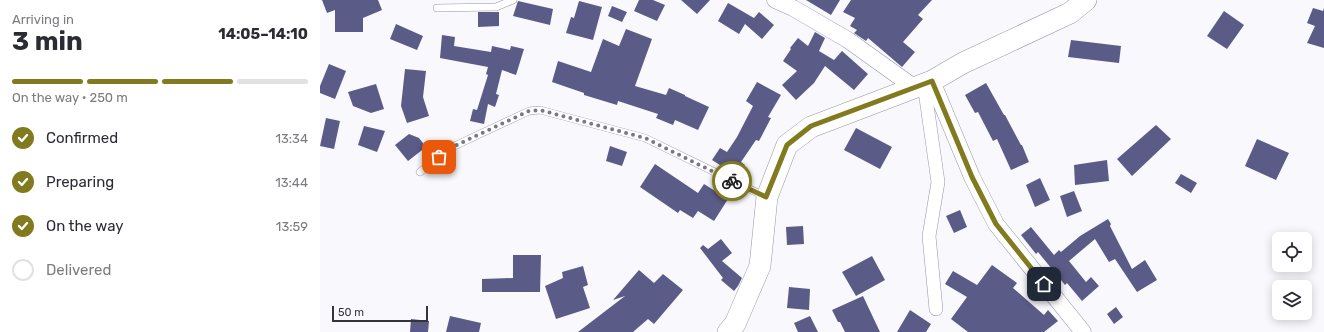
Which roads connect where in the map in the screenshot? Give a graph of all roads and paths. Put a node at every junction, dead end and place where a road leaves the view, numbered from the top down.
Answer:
1 (513, 0) edge
2 (775, 0) edge
3 (1086, 0) edge
4 (436, 8) dead end
5 (924, 84) junction
6 (420, 172) dead end
7 (766, 197) junction
8 (936, 310) dead end
9 (728, 332) edge
10 (1083, 332) edge

1 - 4 lane
2 - 5 street
3 - 5 main road
5 - 7 main road
5 - 8 street
5 - 10 street
6 - 7 lane
7 - 9 main road

